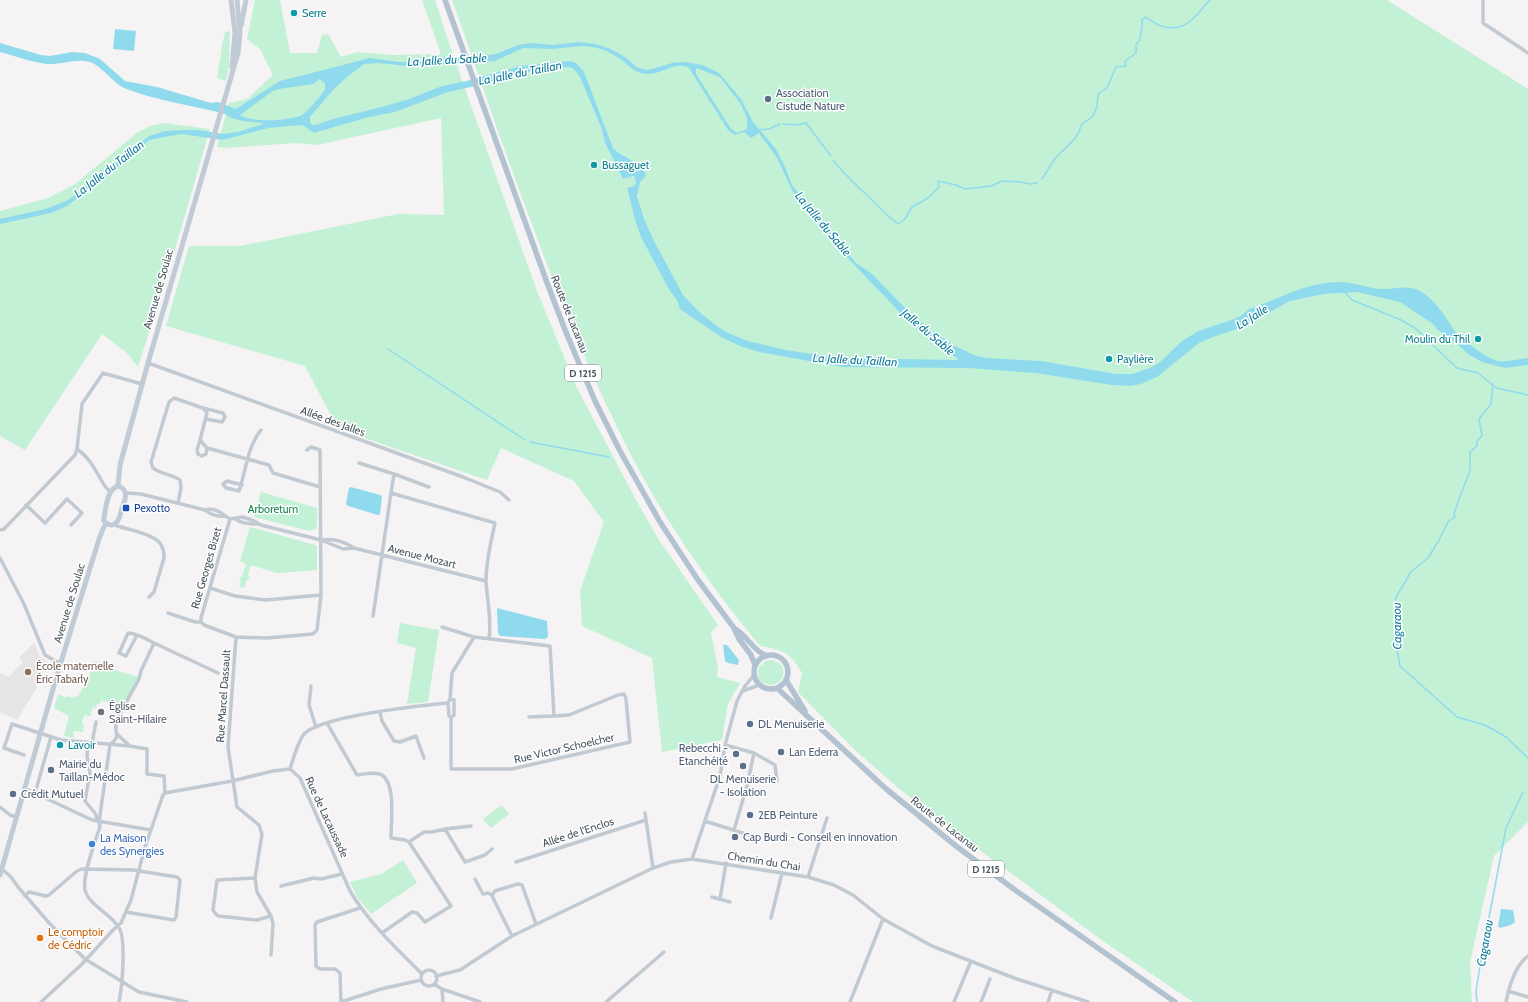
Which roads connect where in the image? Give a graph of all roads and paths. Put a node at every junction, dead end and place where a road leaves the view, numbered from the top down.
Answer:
1 (231, 0) edge
2 (237, 0) edge
3 (246, 0) edge
4 (444, 0) edge
5 (1483, 0) edge
6 (240, 33) junction
7 (1528, 53) edge
8 (230, 80) junction
9 (148, 363) junction
10 (142, 384) junction
11 (203, 408) junction
12 (206, 419) junction
13 (261, 430) dead end
14 (200, 440) junction
15 (207, 448) junction
16 (77, 449) junction
17 (307, 450) dead end
18 (248, 459) junction
19 (359, 463) dead end
20 (394, 474) junction
21 (242, 484) junction
22 (118, 486) junction
23 (320, 487) junction
24 (429, 487) dead end
25 (110, 492) junction
26 (126, 493) junction
27 (391, 493) junction
28 (509, 500) dead end
29 (178, 504) junction
30 (26, 506) junction
31 (230, 519) junction
32 (106, 523) junction
33 (71, 524) dead end
34 (115, 524) junction
35 (0, 530) edge
36 (321, 540) junction
37 (383, 555) junction
38 (0, 558) edge
39 (486, 581) junction
40 (210, 588) junction
41 (321, 595) junction
42 (149, 597) dead end
43 (168, 613) dead end
44 (373, 616) dead end
45 (201, 622) junction
46 (442, 627) dead end
47 (734, 628) junction
48 (136, 635) junction
49 (236, 637) junction
50 (474, 637) junction
51 (489, 639) junction
52 (154, 643) junction
53 (766, 656) junction
54 (61, 663) junction
55 (755, 665) junction
56 (218, 673) dead end
57 (754, 675) junction
58 (786, 680) junction
59 (759, 685) junction
60 (311, 686) dead end
61 (777, 688) junction
62 (743, 691) junction
63 (449, 701) junction
64 (380, 712) junction
65 (554, 716) junction
66 (529, 717) dead end
67 (811, 719) junction
68 (96, 722) dead end
69 (327, 723) junction
70 (316, 727) junction
71 (40, 734) junction
72 (118, 735) junction
73 (51, 737) junction
74 (90, 743) junction
75 (110, 744) junction
76 (725, 745) junction
77 (130, 746) junction
78 (754, 753) junction
79 (24, 755) dead end
80 (424, 758) dead end
81 (290, 769) junction
82 (232, 781) junction
83 (777, 781) dead end
84 (24, 788) junction
85 (35, 793) junction
86 (165, 793) junction
87 (0, 807) edge
88 (645, 813) dead end
89 (16, 817) junction
90 (827, 818) dead end
91 (646, 820) junction
92 (705, 821) junction
93 (99, 822) junction
94 (471, 826) dead end
95 (445, 829) junction
96 (151, 830) junction
97 (734, 830) junction
98 (758, 838) dead end
99 (409, 842) junction
100 (492, 849) dead end
101 (692, 859) junction
102 (516, 862) dead end
103 (726, 863) junction
104 (1, 868) edge
105 (653, 868) junction
106 (88, 869) junction
107 (139, 871) junction
108 (782, 873) junction
109 (342, 874) junction
110 (0, 875) edge
111 (808, 877) junction
112 (255, 878) junction
113 (475, 879) dead end
114 (281, 886) dead end
115 (492, 895) junction
116 (25, 896) junction
117 (712, 897) dead end
118 (720, 899) junction
119 (730, 902) dead end
120 (360, 908) junction
121 (126, 912) junction
122 (271, 916) junction
123 (771, 918) dead end
124 (883, 919) junction
125 (536, 924) junction
126 (118, 925) junction
127 (382, 933) junction
128 (512, 936) junction
129 (664, 952) dead end
130 (270, 955) dead end
131 (1528, 956) edge
132 (85, 959) junction
133 (971, 961) junction
134 (422, 974) junction
135 (436, 976) junction
136 (990, 978) dead end
137 (421, 980) junction
138 (122, 983) junction
139 (434, 984) junction
140 (442, 989) junction
141 (1052, 990) junction
142 (1508, 991) junction
143 (1528, 997) edge
144 (41, 1002) edge
145 (119, 1002) edge
146 (187, 1002) edge
147 (341, 1002) edge
148 (443, 1002) edge
149 (480, 1002) edge
150 (606, 1002) edge
151 (850, 1002) edge
152 (955, 1002) edge
153 (981, 1002) edge
154 (1048, 1002) edge
155 (1088, 1002) edge
156 (1175, 1002) edge
157 (1506, 1002) edge

1 - 8 main road
2 - 6 main road
3 - 6 main road
4 - 47 main road, Route de Lacanau / D 1215
5 - 7 street
6 - 8 main road
8 - 9 main road, Avenue de Soulac
9 - 10 main road, Avenue de Soulac
9 - 28 street, Allée des Jalles
10 - 16 street
10 - 22 main road, Avenue de Soulac
11 - 12 street
11 - 12 street
11 - 29 street
12 - 14 street
13 - 18 street
14 - 15 street
14 - 15 street
15 - 18 street
16 - 25 street
16 - 30 street
17 - 23 street
18 - 21 street
18 - 23 street
19 - 20 street
20 - 24 street
20 - 27 street
21 - 21 street
22 - 25 main road
22 - 26 main road
23 - 36 street
25 - 32 main road, Avenue de Soulac
26 - 29 street
26 - 34 main road
27 - 37 street
27 - 39 street
29 - 31 street
30 - 33 street
30 - 35 street
31 - 36 street, Avenue Mozart
31 - 40 street, Rue Georges Bizet
32 - 34 main road
32 - 54 main road, Avenue de Soulac
34 - 42 street
36 - 37 street, Avenue Mozart
36 - 41 street
37 - 39 street, Avenue Mozart
37 - 44 street
38 - 54 street
39 - 51 street
40 - 41 street
40 - 45 street, Rue Georges Bizet
41 - 49 street
43 - 45 street
45 - 49 street
46 - 50 street
47 - 53 main road, D 1215
47 - 55 main road, D 1215
48 - 48 street
48 - 52 street
49 - 82 street, Rue Marcel Dassault
50 - 51 street
50 - 63 street
51 - 65 street
52 - 56 street
52 - 72 street
53 - 55 main road
53 - 58 main road
54 - 71 main road, Avenue de Soulac
55 - 57 main road
57 - 59 main road
57 - 62 street
58 - 61 main road
58 - 67 main road, D 1215
59 - 61 main road
59 - 62 street
60 - 70 street
61 - 67 main road, D 1215
62 - 76 street
63 - 64 street
63 - 65 street, Rue Victor Schoelcher
64 - 69 street
64 - 80 street
65 - 66 street, Rue Victor Schoelcher
67 - 156 main road, Route de Lacanau / D 1215
68 - 74 street
69 - 70 street
69 - 99 street
70 - 81 street
71 - 73 street
71 - 79 street
71 - 84 main road, Avenue de Soulac
72 - 75 street
72 - 77 street
73 - 74 street
73 - 85 street
74 - 75 street
74 - 93 street
75 - 77 street
75 - 93 street
76 - 78 street
76 - 92 street
77 - 86 street
78 - 83 street
78 - 97 street
81 - 82 street
81 - 109 street, Rue de Lacaussade
82 - 86 street
82 - 112 street, Rue Marcel Dassault
84 - 85 street
84 - 89 main road, Avenue de Soulac
85 - 93 street
86 - 96 street
87 - 89 street
88 - 91 street
89 - 104 main road, Avenue de Soulac
90 - 111 street
91 - 102 street, Allée de l'Enclos
91 - 105 street
92 - 97 street
92 - 101 street
93 - 96 street
93 - 106 street
94 - 95 street
95 - 99 street
95 - 100 street
96 - 107 street
97 - 98 street
99 - 127 street
101 - 103 street, Chemin du Chai
101 - 105 street, Chemin du Chai
103 - 108 street, Chemin du Chai
103 - 118 street
104 - 110 main road, Avenue de Soulac
104 - 116 street
105 - 125 street, Chemin du Chai
106 - 107 street
106 - 116 street
106 - 126 street
107 - 121 street
107 - 121 street
108 - 111 street, Chemin du Chai
108 - 123 street
109 - 114 street
109 - 120 street, Rue de Lacaussade
111 - 124 street, Chemin du Chai
112 - 122 street
112 - 122 street
113 - 115 street
115 - 125 street
115 - 128 street
116 - 132 street
117 - 118 street
118 - 119 street
120 - 127 street, Rue de Lacaussade
120 - 147 street
121 - 126 street
122 - 130 street
124 - 133 street, Chemin du Chai
124 - 151 street
125 - 128 street, Chemin du Chai
126 - 132 street
126 - 138 street
127 - 134 street, Rue de Lacaussade
128 - 135 street, Chemin du Chai
129 - 150 street
131 - 142 street
132 - 138 street
132 - 144 street
133 - 141 street, Chemin du Chai
133 - 152 street
134 - 135 street
134 - 137 street
135 - 139 street
136 - 153 street
137 - 139 street
137 - 147 street
138 - 145 street
138 - 146 street
139 - 140 street
140 - 148 street
140 - 149 street
141 - 154 street
141 - 155 street, Chemin du Chai
142 - 143 street
142 - 157 street

